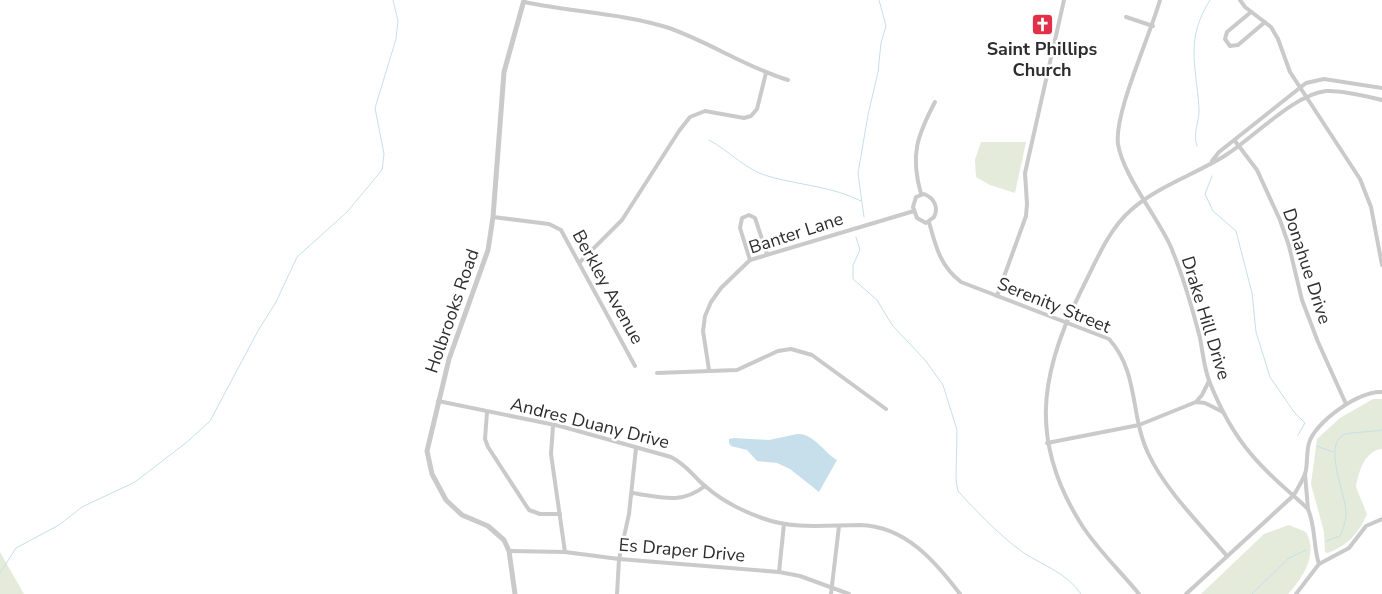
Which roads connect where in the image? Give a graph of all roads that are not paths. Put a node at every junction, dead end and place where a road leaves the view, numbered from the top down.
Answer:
1 (1064, 0) edge
2 (1160, 0) edge
3 (1240, 0) edge
4 (524, 1) edge
5 (1251, 12) junction
6 (1126, 17) dead end
7 (1265, 22) junction
8 (1153, 26) junction
9 (766, 73) junction
10 (788, 80) dead end
11 (1299, 88) junction
12 (1382, 88) edge
13 (1305, 96) junction
14 (1382, 100) edge
15 (935, 102) dead end
16 (1235, 141) junction
17 (1238, 146) junction
18 (1211, 163) junction
19 (921, 194) junction
20 (1145, 200) junction
21 (914, 211) junction
22 (493, 217) junction
23 (929, 222) junction
24 (767, 254) junction
25 (750, 260) junction
26 (580, 262) junction
27 (1382, 265) edge
28 (997, 296) junction
29 (1066, 324) junction
30 (635, 366) dead end
31 (710, 370) junction
32 (657, 373) dead end
33 (1209, 380) junction
34 (1382, 392) edge
35 (438, 401) junction
36 (1196, 402) junction
37 (1346, 404) junction
38 (886, 410) dead end
39 (487, 412) junction
40 (1223, 412) junction
41 (1140, 425) junction
42 (553, 426) junction
43 (1047, 443) junction
44 (636, 448) junction
45 (1305, 474) junction
46 (705, 486) junction
47 (632, 493) junction
48 (1294, 495) junction
49 (1308, 510) junction
50 (560, 514) junction
51 (1382, 519) edge
52 (784, 524) junction
53 (839, 526) junction
54 (509, 551) junction
55 (565, 552) junction
56 (1228, 556) junction
57 (619, 559) junction
58 (1319, 564) junction
59 (779, 572) junction
60 (833, 587) junction
61 (515, 594) edge
62 (617, 594) edge
63 (831, 594) edge
64 (849, 594) edge
65 (960, 594) edge
66 (1139, 594) edge
67 (1186, 594) edge
68 (1296, 594) edge

1 - 28 street
2 - 8 street, Drake Hill Drive
3 - 5 street
4 - 9 street
4 - 22 street, Holbrooks Road
5 - 7 street
5 - 7 street
6 - 8 street
7 - 11 street
8 - 20 street, Drake Hill Drive
9 - 10 street
9 - 26 street
11 - 12 street
11 - 13 street
11 - 16 street
13 - 14 street
13 - 17 street
13 - 27 street
15 - 19 street, Serenity Street
16 - 17 street, Donahue Drive
16 - 18 street
17 - 18 street
17 - 37 street, Donahue Drive
18 - 20 street
19 - 21 street
19 - 23 street, Serenity Street
20 - 29 street
20 - 33 street, Drake Hill Drive
21 - 23 street
21 - 24 street, Banter Lane
22 - 26 street, Berkley Avenue
22 - 35 street, Holbrooks Road
23 - 28 street, Serenity Street
24 - 25 street, Banter Lane
24 - 25 street
25 - 31 street, Banter Lane
26 - 30 street, Berkley Avenue
28 - 29 street, Serenity Street
29 - 41 street, Serenity Street
29 - 43 street
31 - 32 street
31 - 38 street
33 - 36 street
33 - 40 street, Drake Hill Drive
34 - 37 street
35 - 39 street, Andres Duany Drive
35 - 54 street, Holbrooks Road
36 - 40 street
36 - 41 street
37 - 45 street
39 - 42 street, Andres Duany Drive
39 - 50 street
40 - 48 street, Drake Hill Drive
41 - 43 street
41 - 56 street, Serenity Street
42 - 44 street, Andres Duany Drive
42 - 50 street
43 - 66 street
44 - 46 street, Andres Duany Drive
44 - 47 street
45 - 48 street
45 - 49 street, Drake Hill Drive
46 - 47 street
46 - 52 street, Andres Duany Drive
47 - 57 street
48 - 49 street, Drake Hill Drive
48 - 56 street
49 - 58 street, Drake Hill Drive
50 - 55 street
51 - 58 street
52 - 53 street, Andres Duany Drive
52 - 59 street
53 - 60 street
53 - 65 street, Andres Duany Drive
54 - 55 street, Es Draper Drive
54 - 61 street, Holbrooks Road
55 - 57 street, Es Draper Drive
56 - 67 street
57 - 59 street, Es Draper Drive
57 - 62 street
58 - 68 street
59 - 60 street, Es Draper Drive
60 - 63 street
60 - 64 street, Es Draper Drive

